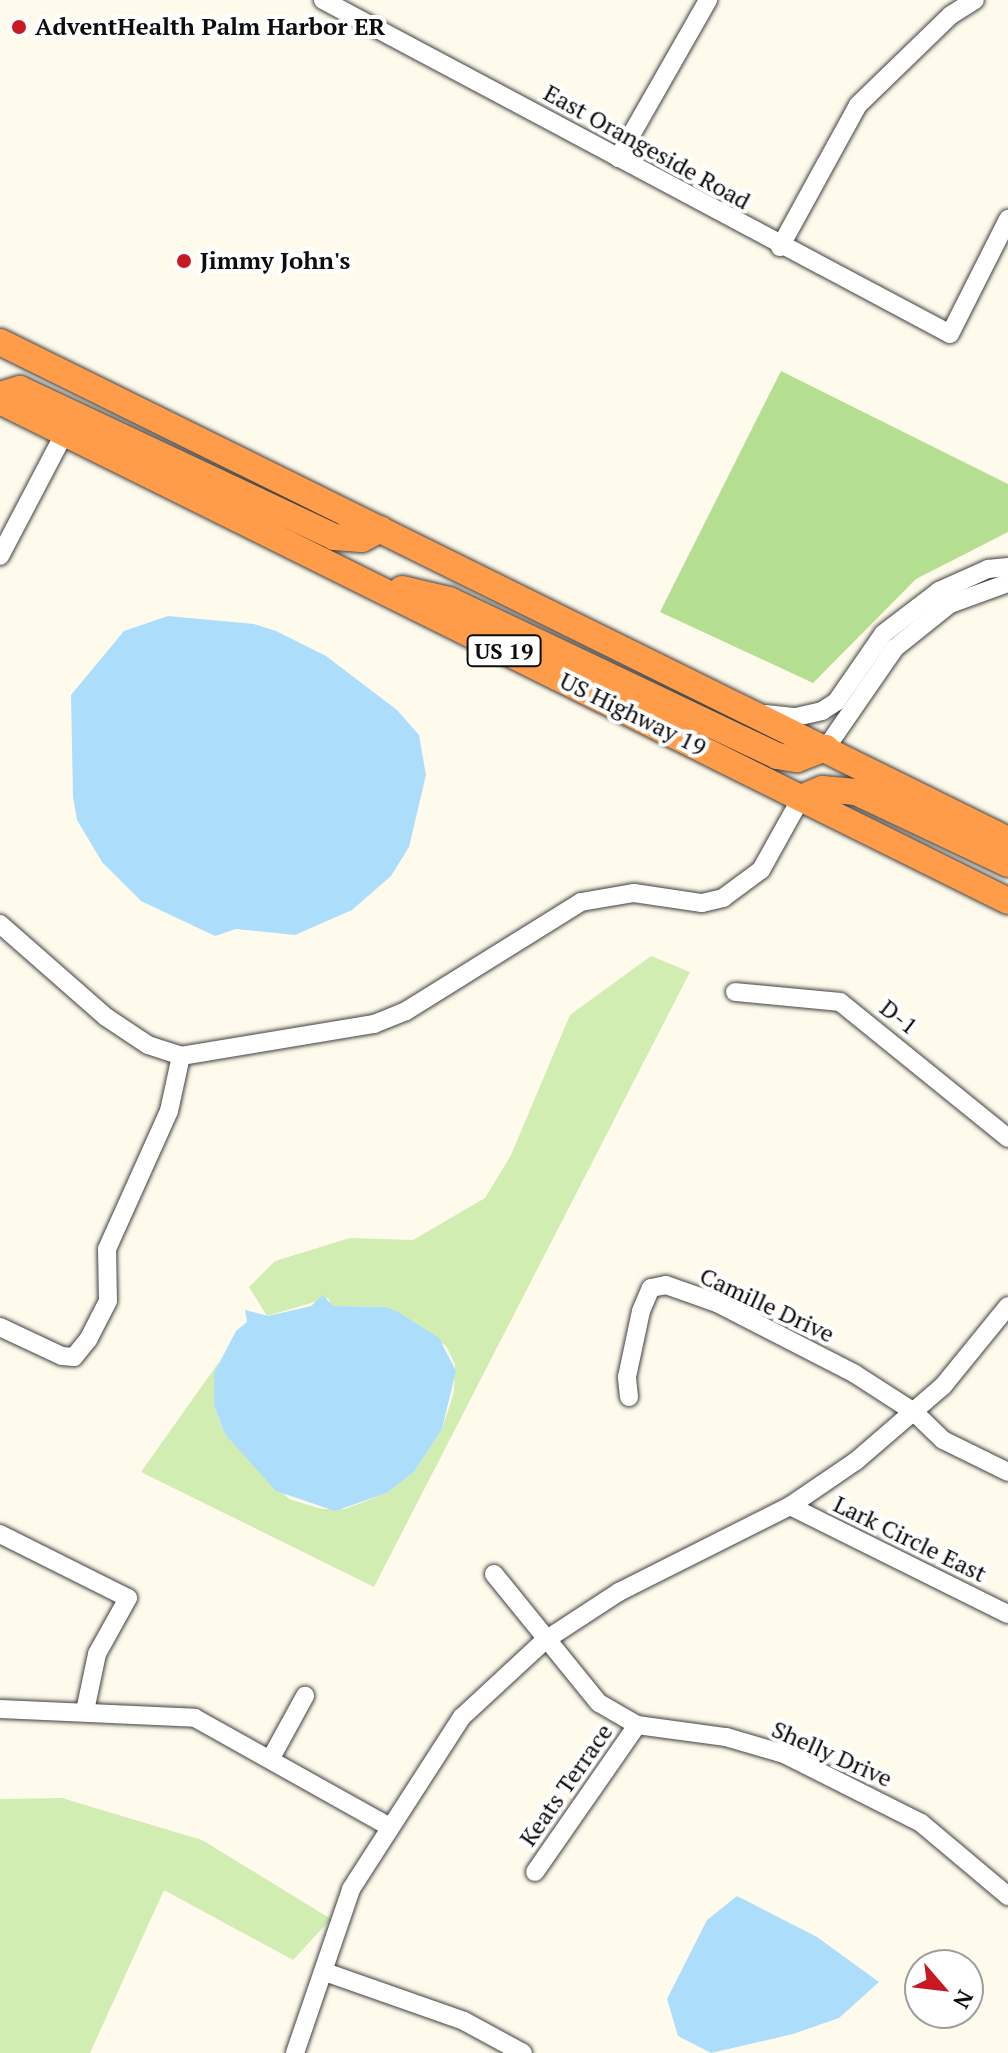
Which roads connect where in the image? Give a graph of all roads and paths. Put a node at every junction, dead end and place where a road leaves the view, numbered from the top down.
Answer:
1 (323, 0) edge
2 (708, 0) edge
3 (975, 0) edge
4 (618, 158) junction
5 (1008, 219) edge
6 (780, 247) junction
7 (0, 342) edge
8 (0, 357) edge
9 (50, 367) junction
10 (0, 398) edge
11 (64, 434) junction
12 (381, 529) junction
13 (0, 556) edge
14 (1008, 567) edge
15 (363, 581) junction
16 (1008, 583) edge
17 (744, 708) junction
18 (826, 748) junction
19 (801, 798) junction
20 (1008, 840) edge
21 (1008, 864) edge
22 (1000, 895) edge
23 (0, 924) edge
24 (735, 992) dead end
25 (181, 1056) junction
26 (1008, 1138) edge
27 (1008, 1306) edge
28 (0, 1327) edge
29 (629, 1397) dead end
30 (914, 1412) junction
31 (1008, 1472) edge
32 (790, 1506) junction
33 (0, 1534) edge
34 (494, 1574) dead end
35 (1008, 1614) edge
36 (544, 1641) junction
37 (305, 1696) dead end
38 (0, 1709) edge
39 (85, 1711) junction
40 (637, 1725) junction
41 (271, 1758) junction
42 (388, 1826) junction
43 (535, 1872) dead end
44 (1008, 1896) edge
45 (325, 1972) junction
46 (295, 2053) edge
47 (523, 2053) edge

1 - 4 street, East Orangeside Road
2 - 4 street
3 - 6 street
4 - 6 street, East Orangeside Road
5 - 6 street, East Orangeside Road
7 - 9 highway, US 19
8 - 9 highway
9 - 12 highway, US 19
10 - 11 highway, US Highway 19 / US 19
10 - 12 highway
11 - 13 street
11 - 15 highway, US Highway 19 / US 19
12 - 17 highway, US 19
14 - 17 street
15 - 18 highway
15 - 19 highway, US Highway 19 / US 19
16 - 18 street
17 - 18 highway, US 19
18 - 20 highway, US 19
19 - 21 highway
19 - 22 highway, US Highway 19 / US 19
19 - 25 street
23 - 25 street
24 - 26 street, D-1
25 - 28 street
27 - 30 street
29 - 30 street, Camille Drive
30 - 31 street
30 - 32 street
32 - 35 street, Lark Circle East
32 - 36 street
33 - 39 street
34 - 36 street, Shelly Drive
36 - 40 street, Shelly Drive
36 - 42 street
37 - 41 street
38 - 39 street
39 - 41 street
40 - 43 street, Keats Terrace
40 - 44 street, Shelly Drive
41 - 42 street
42 - 45 street
45 - 46 street
45 - 47 street

